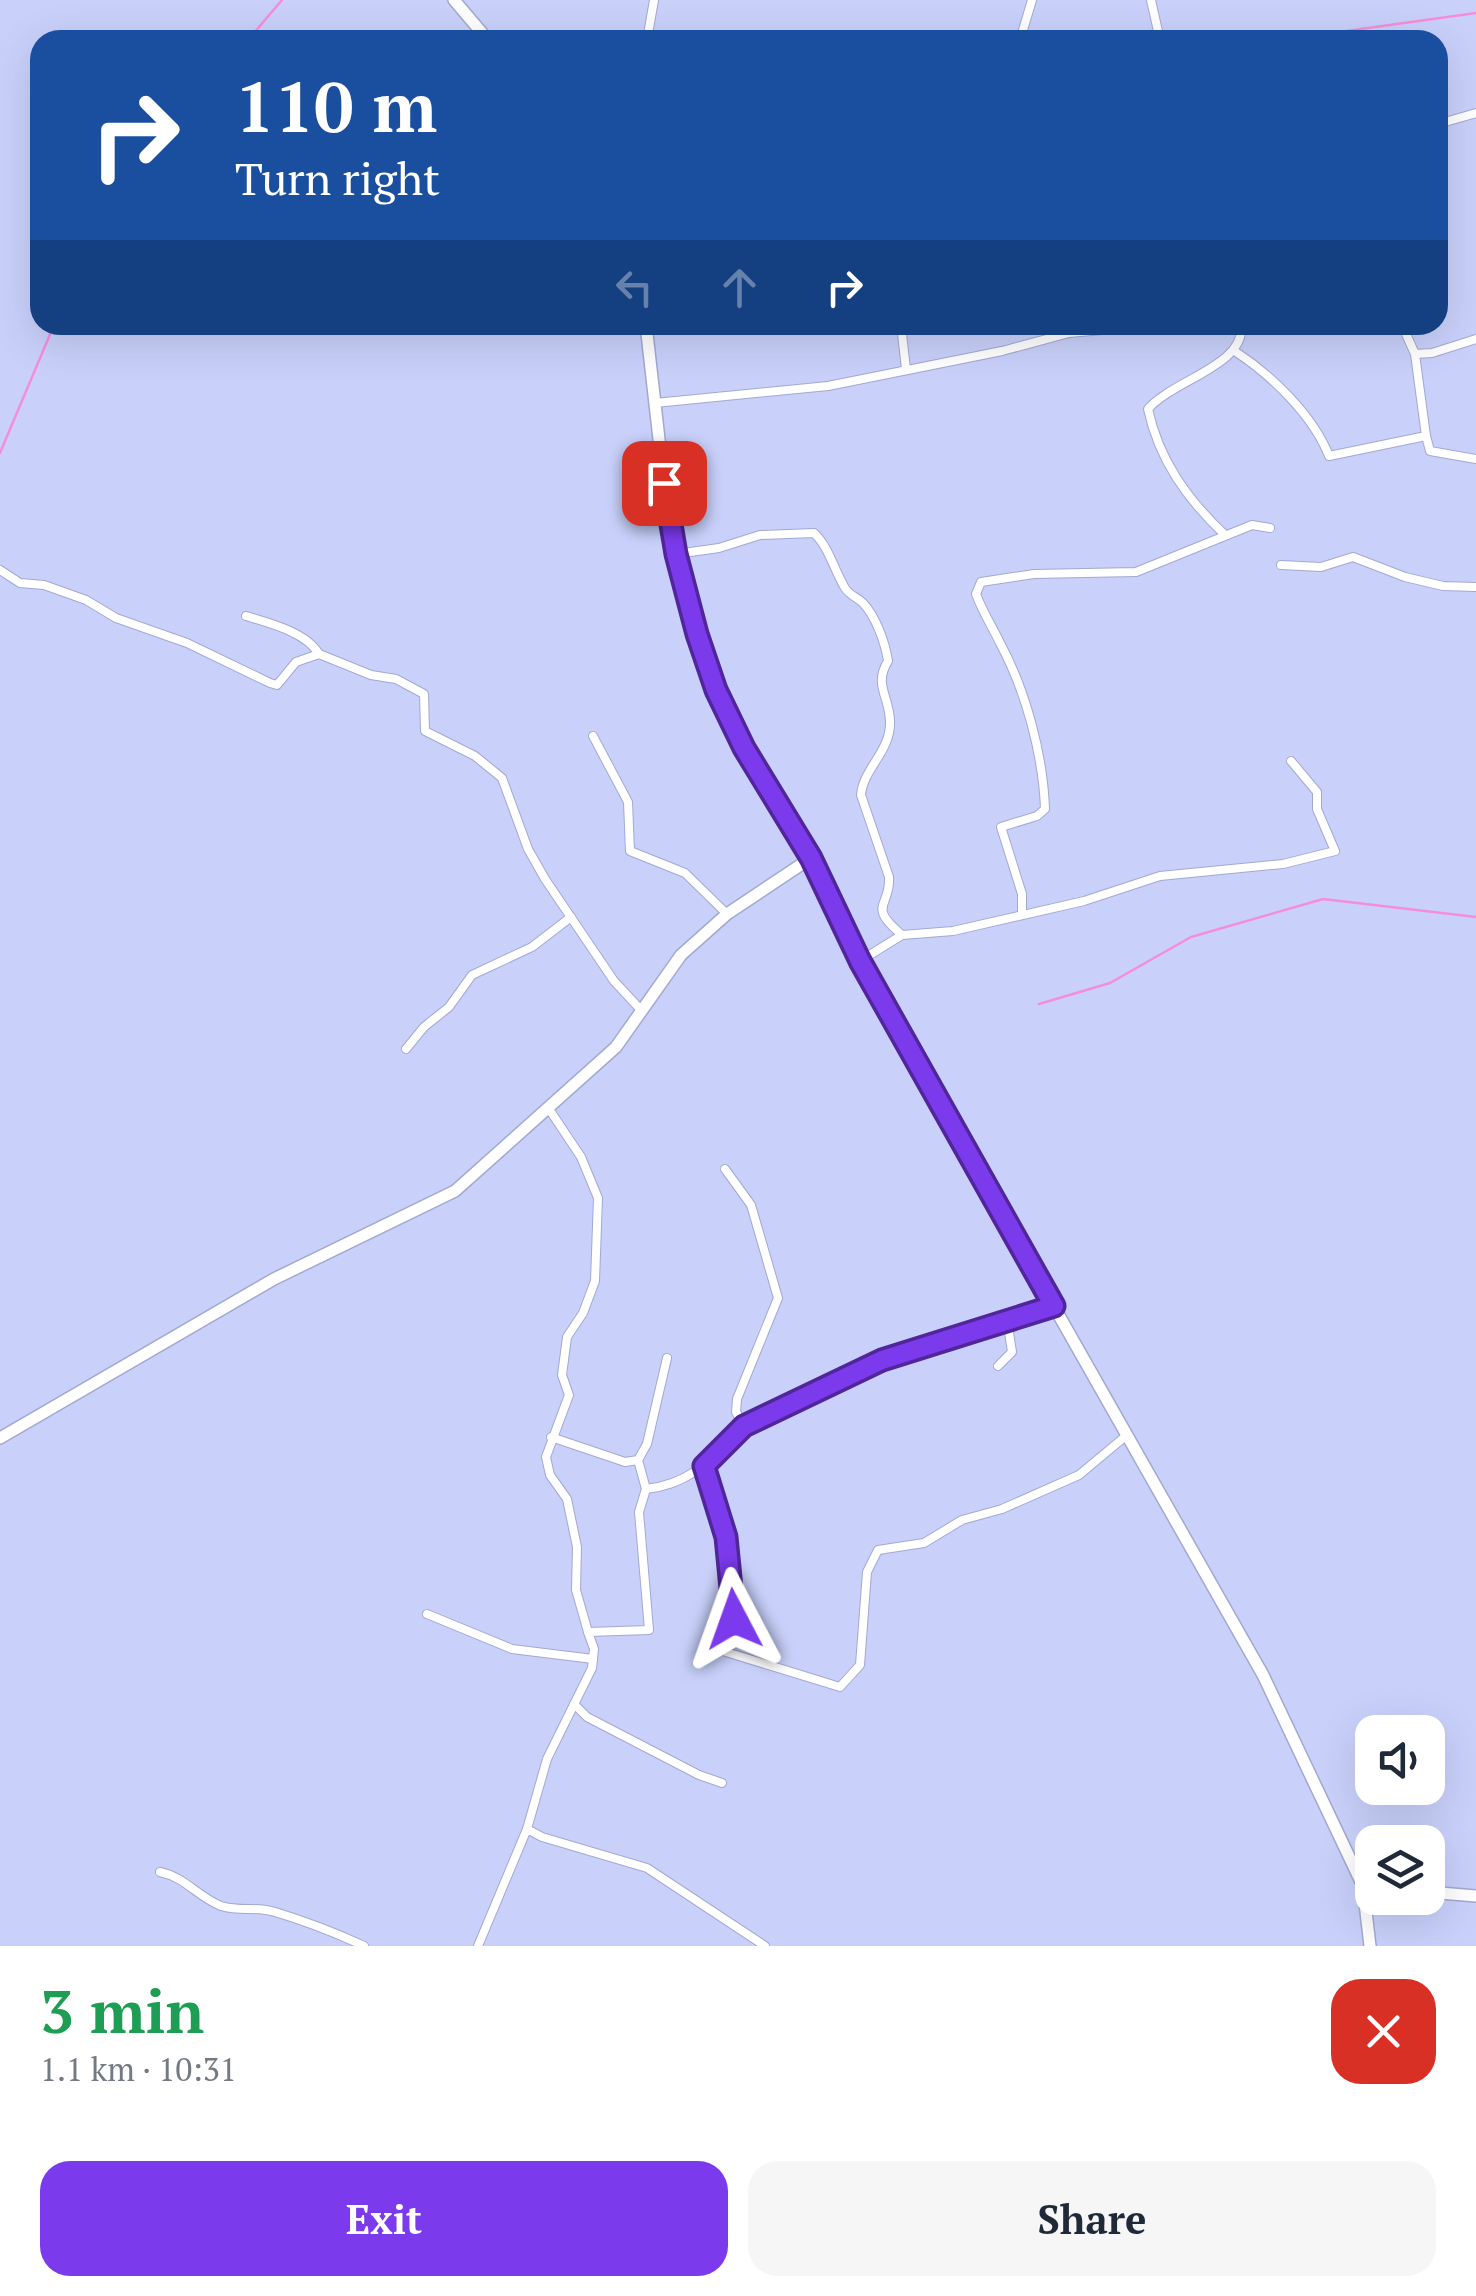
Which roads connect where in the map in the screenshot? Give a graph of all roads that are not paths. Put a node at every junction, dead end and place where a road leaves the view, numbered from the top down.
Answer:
1 (454, 0) edge
2 (654, 0) edge
3 (1032, 0) edge
4 (1150, 0) edge
5 (480, 30) edge
6 (648, 30) edge
7 (1023, 30) edge
8 (1158, 30) edge
9 (1476, 113) edge
10 (1448, 121) edge
11 (647, 335) edge
12 (901, 335) edge
13 (1060, 335) edge
14 (1242, 335) edge
15 (1406, 335) edge
16 (1476, 340) edge
17 (1236, 352) junction
18 (1415, 354) junction
19 (906, 370) junction
20 (655, 403) junction
21 (1426, 436) junction
22 (1476, 458) edge
23 (1270, 528) dead end
24 (1225, 534) junction
25 (676, 554) junction
26 (1281, 565) dead end
27 (0, 570) edge
28 (1476, 587) edge
29 (246, 616) dead end
30 (319, 654) junction
31 (593, 736) dead end
32 (1291, 761) dead end
33 (811, 858) junction
34 (727, 914) junction
35 (1022, 914) junction
36 (571, 918) junction
37 (902, 935) junction
38 (860, 961) junction
39 (641, 1010) junction
40 (406, 1049) dead end
41 (549, 1108) junction
42 (725, 1170) dead end
43 (1054, 1306) junction
44 (1007, 1319) junction
45 (667, 1358) dead end
46 (998, 1366) dead end
47 (744, 1426) junction
48 (1127, 1436) junction
49 (552, 1437) junction
50 (0, 1438) edge
51 (638, 1460) junction
52 (704, 1466) junction
53 (646, 1489) junction
54 (427, 1614) dead end
55 (588, 1632) junction
56 (593, 1659) junction
57 (574, 1704) junction
58 (722, 1783) dead end
59 (527, 1829) junction
60 (1355, 1860) edge
61 (160, 1872) dead end
62 (1445, 1893) edge
63 (1476, 1896) edge
64 (1369, 1915) edge
65 (364, 1946) edge
66 (478, 1946) edge
67 (765, 1946) edge
68 (1370, 1946) edge

1 - 5 main road
2 - 6 street
3 - 7 street
4 - 8 street
9 - 10 street
11 - 20 main road
12 - 19 street
13 - 19 street
14 - 17 street
15 - 18 street
16 - 18 street
17 - 21 street
17 - 24 street
18 - 21 street
19 - 20 street
20 - 25 main road
21 - 22 street
23 - 24 street
24 - 35 street
25 - 33 main road
25 - 37 street
26 - 28 street
27 - 30 street
29 - 30 street
30 - 36 street
31 - 34 street
32 - 35 street
33 - 34 main road
33 - 38 main road
34 - 39 main road
35 - 37 street
36 - 39 street
36 - 40 street
37 - 38 street
38 - 43 main road
39 - 41 main road
41 - 49 street
41 - 50 main road
42 - 47 street
43 - 44 street
43 - 48 main road
44 - 46 street
44 - 47 street
45 - 51 street
47 - 52 street
48 - 52 street
48 - 60 main road
49 - 51 street
49 - 55 street
51 - 53 street
52 - 53 street
53 - 55 street
54 - 56 street
55 - 56 street
56 - 57 street
57 - 58 street
57 - 59 street
59 - 66 street
59 - 67 street
61 - 65 street
62 - 63 main road
64 - 68 main road

